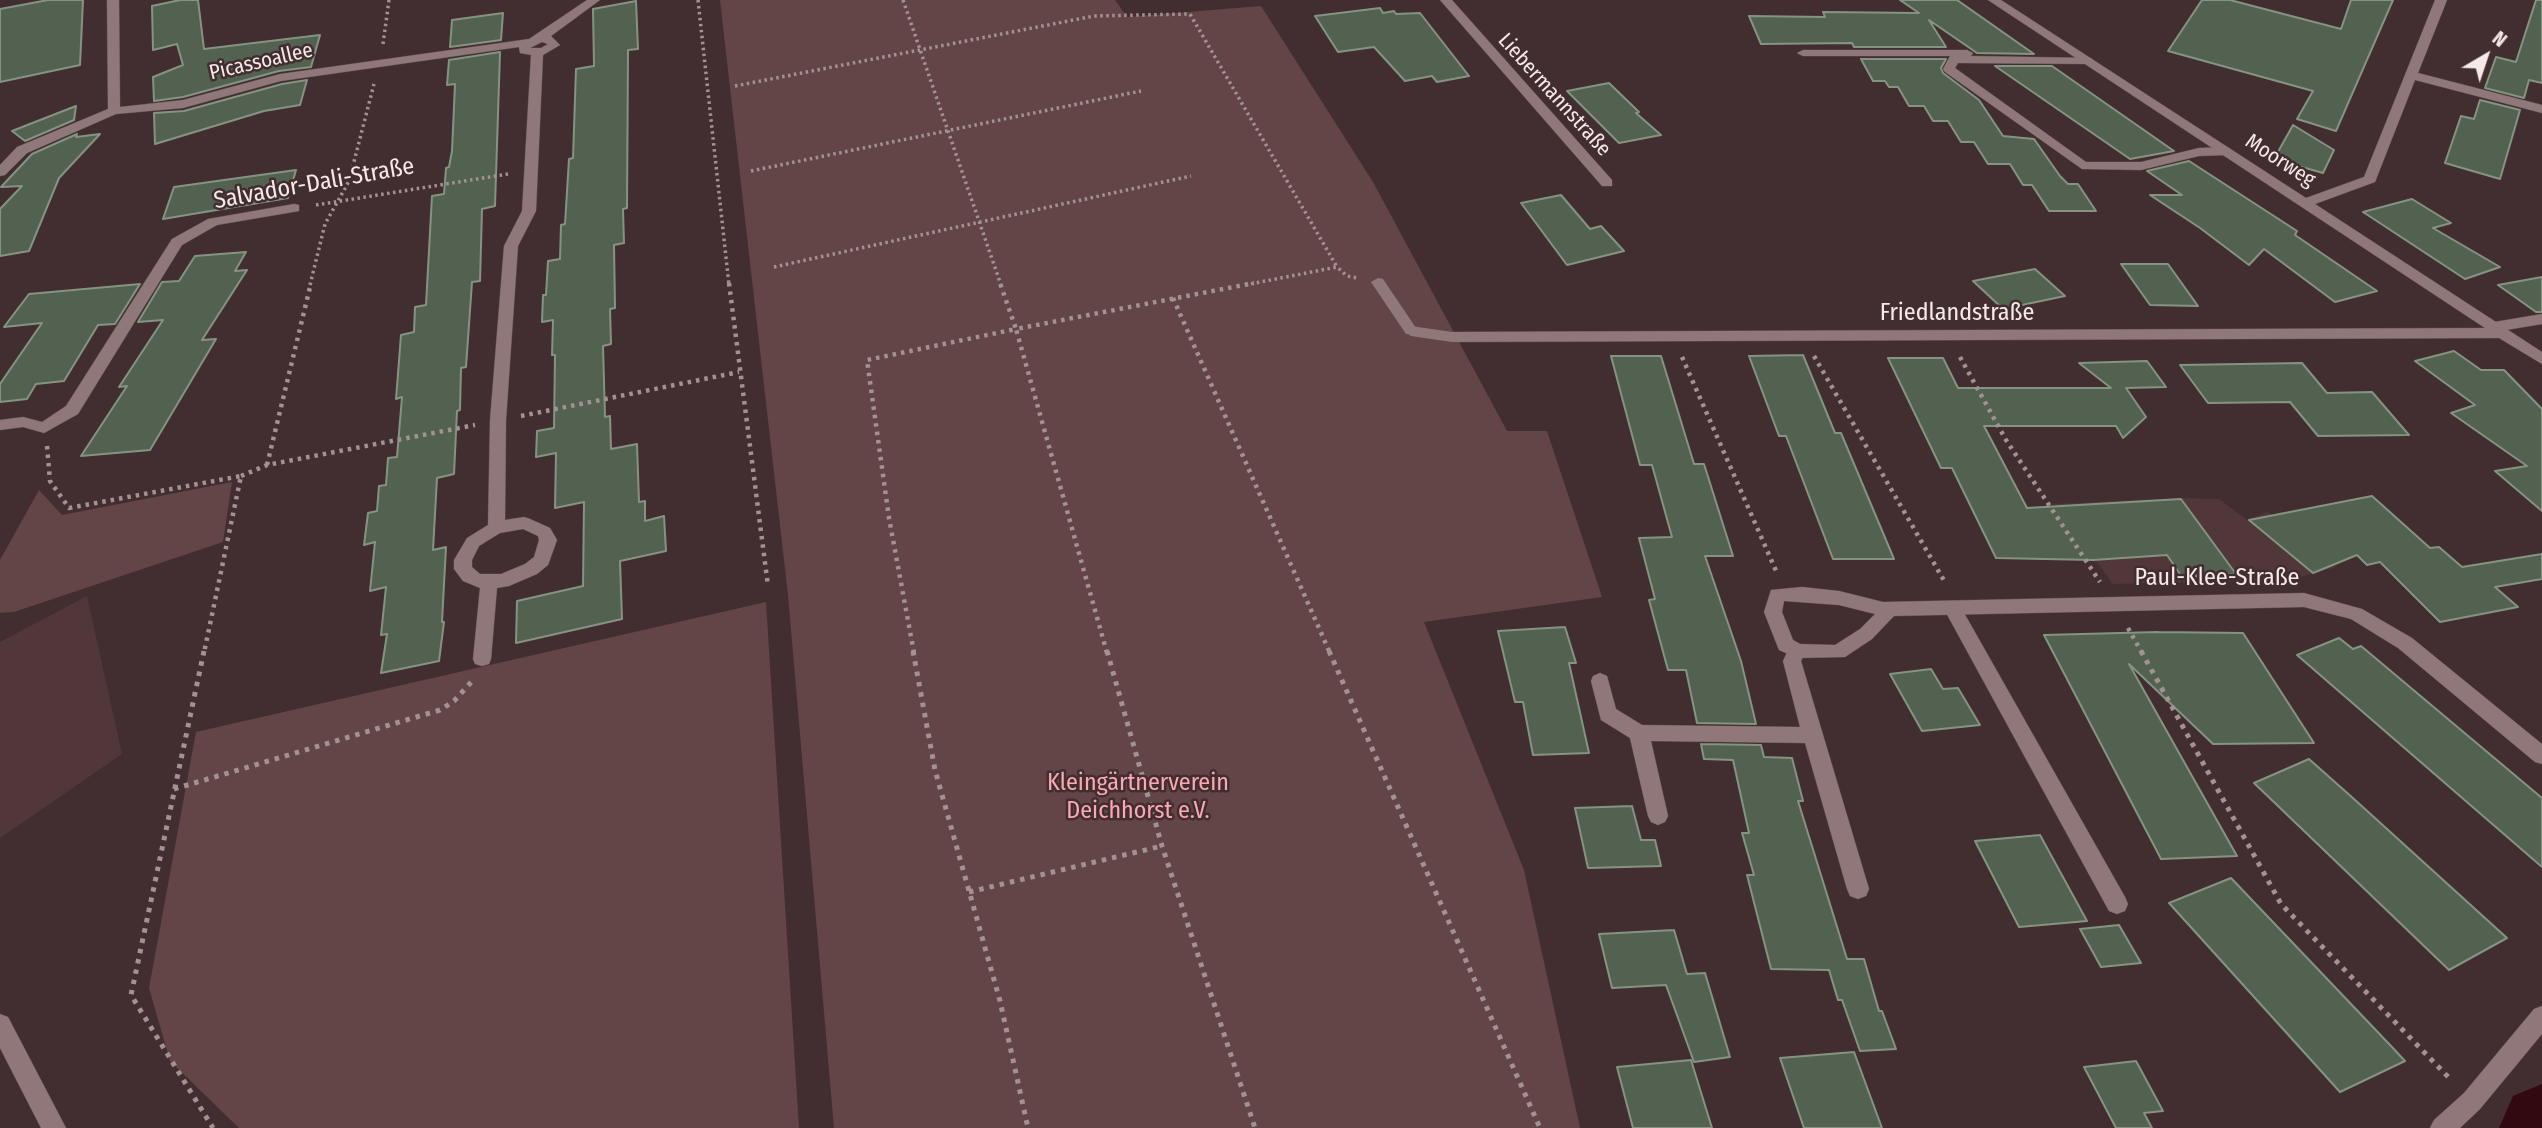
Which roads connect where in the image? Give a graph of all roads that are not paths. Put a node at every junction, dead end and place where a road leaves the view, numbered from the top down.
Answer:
1 (113, 0) edge
2 (594, 0) edge
3 (1446, 0) edge
4 (1994, 0) edge
5 (2441, 0) edge
6 (536, 44) junction
7 (1803, 53) dead end
8 (2081, 57) junction
9 (2411, 75) junction
10 (2542, 109) edge
11 (114, 111) junction
12 (2227, 151) junction
13 (0, 172) edge
14 (1607, 183) dead end
15 (2306, 203) junction
16 (294, 208) road end
17 (1378, 282) road end
18 (2542, 319) edge
19 (2499, 330) junction
20 (2542, 359) edge
21 (0, 425) edge
22 (496, 528) junction
23 (489, 582) junction
24 (1884, 609) junction
25 (1957, 609) junction
26 (1797, 651) junction
27 (482, 659) road end
28 (1600, 681) dead end
29 (1639, 733) junction
30 (1812, 736) junction
31 (2542, 756) edge
32 (1658, 816) dead end
33 (1858, 889) dead end
34 (2117, 904) dead end
35 (2542, 1017) edge
36 (0, 1025) edge
37 (54, 1128) edge
38 (2442, 1128) edge

1 - 11 street
2 - 6 street, Picassoallee
3 - 14 street, Liebermannstraße
4 - 8 street, Moorweg
5 - 9 street
6 - 11 street, Picassoallee
6 - 22 street
7 - 8 street
8 - 12 street, Moorweg
8 - 12 street
9 - 10 street
9 - 15 street
11 - 13 street, Picassoallee
12 - 15 street, Moorweg
15 - 19 street, Moorweg
16 - 21 street, Salvador-Dali-Straße
17 - 19 street, Friedlandstraße
18 - 19 street, Friedlandstraße
19 - 20 street, Moorweg
22 - 23 street
22 - 23 street
23 - 27 street
24 - 25 street, Paul-Klee-Straße
24 - 26 street
24 - 26 street, Paul-Klee-Straße
25 - 31 street, Paul-Klee-Straße
25 - 34 street
26 - 30 street
28 - 29 street
29 - 30 street
29 - 32 street
30 - 33 street
35 - 38 street
36 - 37 street

